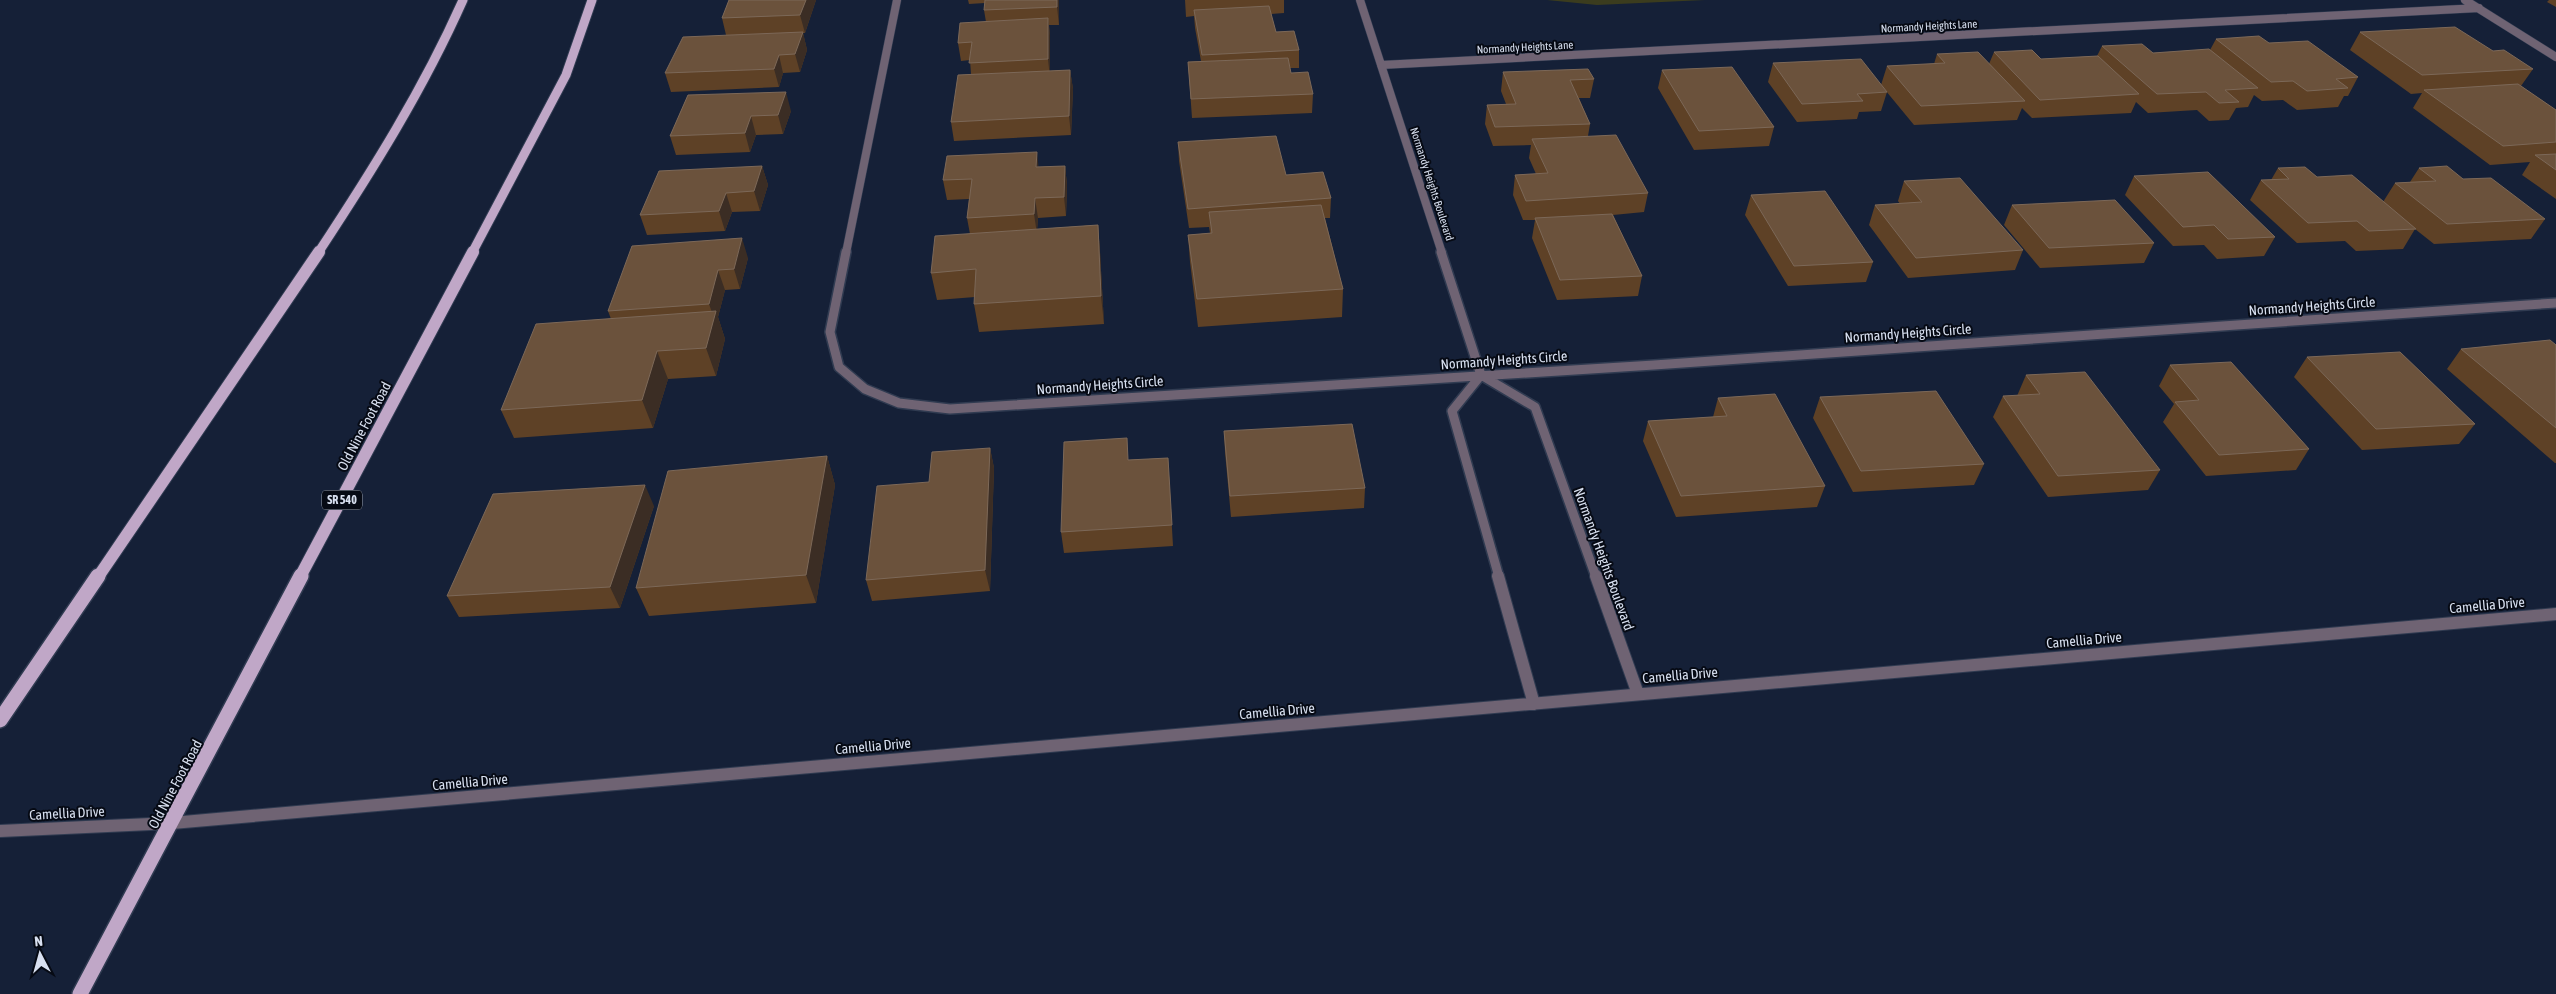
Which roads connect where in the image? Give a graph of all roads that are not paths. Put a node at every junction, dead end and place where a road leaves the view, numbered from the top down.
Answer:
1 (463, 0) edge
2 (592, 0) edge
3 (897, 0) edge
4 (1360, 0) edge
5 (2465, 0) edge
6 (2479, 8) junction
7 (2556, 57) edge
8 (1381, 65) junction
9 (2556, 303) edge
10 (1481, 375) junction
11 (2556, 614) edge
12 (1638, 694) junction
13 (1534, 704) junction
14 (0, 720) edge
15 (172, 823) junction
16 (0, 831) edge
17 (80, 994) edge

1 - 14 main road
2 - 15 main road, Old Nine Foot Road / SR 540
3 - 10 street, Normandy Heights Circle
4 - 8 street, Normandy Heights Boulevard
5 - 6 street
6 - 7 street
6 - 8 street, Normandy Heights Lane
8 - 10 street, Normandy Heights Boulevard
9 - 10 street, Normandy Heights Circle
10 - 12 street, Normandy Heights Boulevard
10 - 13 street
11 - 12 street, Camellia Drive
12 - 13 street, Camellia Drive
13 - 15 street, Camellia Drive
15 - 16 street, Camellia Drive
15 - 17 main road, Old Nine Foot Road / SR 540

